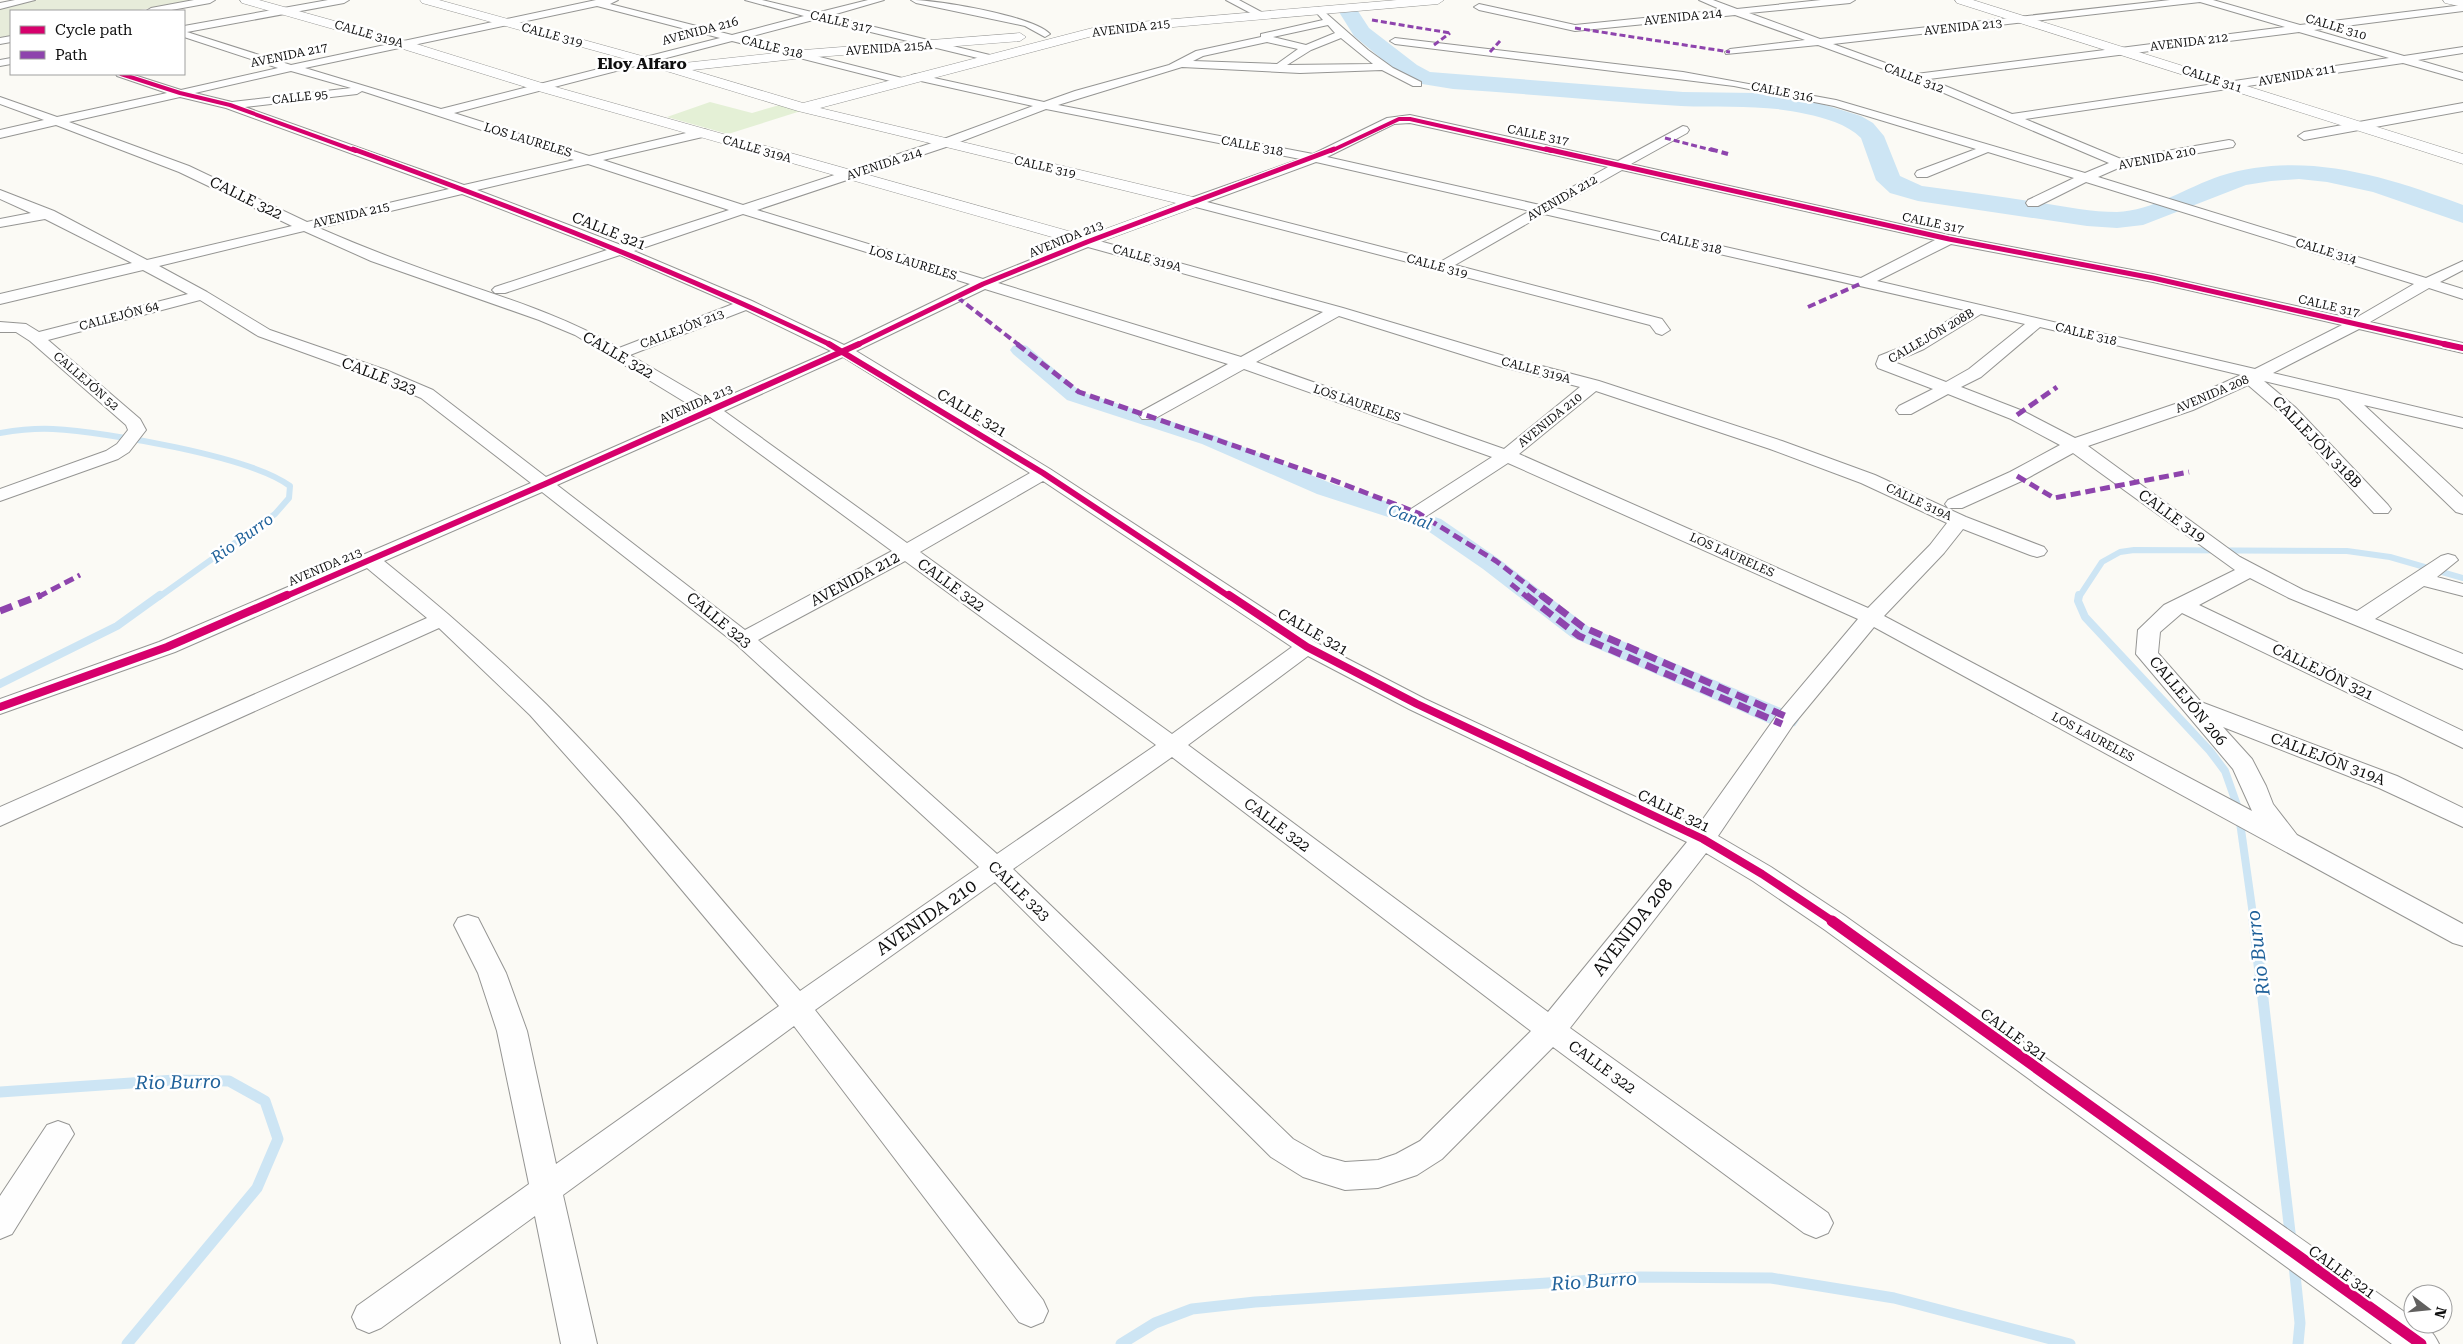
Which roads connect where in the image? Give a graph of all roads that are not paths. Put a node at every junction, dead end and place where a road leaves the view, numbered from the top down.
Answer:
1 (30, 0) edge
2 (210, 0) edge
3 (246, 0) edge
4 (344, 0) edge
5 (426, 0) edge
6 (583, 0) edge
7 (614, 0) edge
8 (750, 0) edge
9 (879, 0) edge
10 (916, 0) edge
11 (1231, 0) edge
12 (1438, 0) edge
13 (1704, 0) edge
14 (1850, 0) edge
15 (1961, 0) edge
16 (2196, 0) edge
17 (2203, 0) edge
18 (2449, 0) edge
19 (2463, 3) edge
20 (597, 4) junction
21 (0, 6) edge
22 (1479, 7) dead end
23 (2463, 8) edge
24 (156, 10) edge
25 (1319, 10) junction
26 (287, 11) junction
27 (1734, 12) junction
28 (1262, 15) junction
29 (814, 16) junction
30 (2025, 20) junction
31 (1329, 22) junction
32 (507, 23) junction
33 (2296, 28) junction
34 (185, 29) edge
35 (1104, 29) junction
36 (185, 34) edge
37 (1045, 34) junction
38 (1342, 34) junction
39 (731, 37) junction
40 (1267, 39) junction
41 (1395, 41) dead end
42 (1819, 43) junction
43 (938, 44) junction
44 (405, 45) junction
45 (1307, 48) junction
46 (2463, 50) edge
47 (2123, 51) junction
48 (1730, 52) dead end
49 (804, 54) junction
50 (990, 58) junction
51 (2397, 58) junction
52 (645, 60) junction
53 (1182, 64) junction
54 (1383, 67) junction
55 (291, 68) junction
56 (674, 68) junction
57 (1282, 68) junction
58 (125, 75) edge
59 (1915, 77) junction
60 (2463, 77) edge
61 (909, 79) junction
62 (1417, 84) dead end
63 (2234, 86) junction
64 (540, 87) junction
65 (370, 90) junction
66 (180, 93) junction
67 (0, 100) edge
68 (230, 105) junction
69 (1047, 106) junction
70 (2463, 107) edge
71 (803, 108) junction
72 (440, 113) junction
73 (2013, 117) junction
74 (1399, 119) joint
75 (56, 120) junction
76 (2360, 125) junction
77 (1683, 130) dead end
78 (703, 133) junction
79 (0, 134) edge
80 (2304, 136) dead end
81 (945, 143) junction
82 (2229, 144) dead end
83 (1986, 148) junction
84 (1315, 158) junction
85 (2463, 159) edge
86 (594, 160) junction
87 (2120, 163) junction
88 (1620, 165) junction
89 (1922, 174) dead end
90 (849, 175) junction
91 (2084, 178) junction
92 (462, 188) junction
93 (0, 194) edge
94 (2158, 199) joint
95 (1193, 202) junction
96 (2033, 203) dead end
97 (741, 209) junction
98 (1543, 209) junction
99 (48, 214) junction
100 (0, 223) edge
101 (303, 226) junction
102 (1949, 239) junction
103 (1087, 242) junction
104 (620, 250) junction
105 (142, 264) junction
106 (2462, 265) dead end
107 (1441, 267) junction
108 (2427, 282) junction
109 (1862, 283) junction
110 (984, 284) junction
111 (500, 290) dead end
112 (2463, 294) edge
113 (202, 295) junction
114 (0, 299) edge
115 (747, 304) junction
116 (1978, 309) junction
117 (1337, 311) junction
118 (2037, 322) junction
119 (2358, 324) junction
120 (5, 327) edge
121 (1662, 330) dead end
122 (36, 338) junction
123 (2463, 348) edge
124 (844, 351) junction
125 (617, 354) junction
126 (1242, 363) junction
127 (1884, 364) joint
128 (2253, 376) junction
129 (1593, 385) junction
130 (1948, 388) junction
131 (2346, 396) junction
132 (711, 410) junction
133 (1906, 410) dead end
134 (1148, 415) dead end
135 (2463, 423) edge
136 (2074, 445) junction
137 (1506, 456) junction
138 (1043, 473) junction
139 (545, 484) junction
140 (0, 495) edge
141 (2463, 508) edge
142 (2381, 509) dead end
143 (1957, 512) junction
144 (1418, 513) dead end
145 (2037, 551) dead end
146 (906, 552) junction
147 (370, 560) junction
148 (2448, 560) dead end
149 (2242, 566) junction
150 (2425, 576) junction
151 (2463, 590) edge
152 (2182, 605) junction
153 (1871, 617) junction
154 (442, 619) junction
155 (2359, 620) junction
156 (744, 639) junction
157 (1307, 647) junction
158 (2463, 662) edge
159 (2190, 706) junction
160 (0, 707) edge
161 (2463, 740) edge
162 (1172, 746) junction
163 (0, 817) edge
164 (2463, 818) edge
165 (1703, 839) junction
166 (2288, 841) junction
167 (996, 868) junction
168 (468, 925) dead end
169 (2463, 936) edge
170 (796, 1008) junction
171 (1551, 1030) junction
172 (58, 1134) dead end
173 (1346, 1176) joint
174 (547, 1188) junction
175 (1816, 1223) dead end
176 (0, 1224) edge
177 (1031, 1311) dead end
178 (369, 1317) dead end
179 (579, 1344) edge
180 (2421, 1344) edge

1 - 21 street
2 - 24 street
3 - 26 street, CALLE 319A
4 - 26 street
5 - 32 street, CALLE 319
6 - 20 street, CALLE 318
7 - 20 street, AVENIDA 217
8 - 29 street, CALLE 317
9 - 29 street, AVENIDA 216
10 - 37 street
11 - 28 street
12 - 25 street, AVENIDA 215
13 - 27 street, CALLE 312
14 - 27 street, AVENIDA 214
15 - 30 street, CALLE 311
16 - 30 street, AVENIDA 213
17 - 33 street, CALLE 310
18 - 19 street
20 - 32 street, AVENIDA 217
20 - 39 street, CALLE 318
22 - 27 street, AVENIDA 214
23 - 33 street, AVENIDA 212
25 - 28 street, AVENIDA 215
25 - 31 street
26 - 34 street
26 - 44 street, CALLE 319A
27 - 42 street, CALLE 312
28 - 35 street, AVENIDA 215
29 - 39 street, AVENIDA 216
29 - 43 street, CALLE 317
30 - 42 street, AVENIDA 213
30 - 47 street, CALLE 311
31 - 38 street
31 - 40 street
32 - 44 street, AVENIDA 217
32 - 52 street, CALLE 319
33 - 47 street, AVENIDA 212
33 - 51 street, CALLE 310
35 - 37 street, AVENIDA 215A
35 - 50 street, AVENIDA 215
36 - 55 street, LOS LAURELES
37 - 43 street, AVENIDA 215A
38 - 45 street
38 - 54 street
39 - 49 street, CALLE 318
39 - 52 street, AVENIDA 216
40 - 45 street
40 - 53 street, AVENIDA 214
41 - 83 street, CALLE 316
42 - 48 street, AVENIDA 213
42 - 59 street, CALLE 312
43 - 49 street, AVENIDA 215A
43 - 50 street, CALLE 317
44 - 55 street, AVENIDA 217
44 - 64 street, CALLE 319A
45 - 57 street
46 - 51 street, AVENIDA 211
47 - 59 street, AVENIDA 212
47 - 63 street, CALLE 311
49 - 56 street, AVENIDA 215A
49 - 61 street, CALLE 318
50 - 61 street, AVENIDA 215
51 - 60 street, CALLE 310
51 - 63 street, AVENIDA 211
52 - 56 street, CALLE 319
52 - 64 street, AVENIDA 216
53 - 57 street
53 - 69 street, AVENIDA 214
54 - 57 street
54 - 62 street
55 - 65 street, LOS LAURELES
55 - 66 street, AVENIDA 217
56 - 71 street, CALLE 319
58 - 66 street, CALLE 321
59 - 73 street, CALLE 312
61 - 69 street, CALLE 318
61 - 71 street, AVENIDA 215
63 - 73 street, AVENIDA 211
63 - 76 street, CALLE 311
64 - 72 street, AVENIDA 216
64 - 78 street, CALLE 319A
65 - 68 street, CALLE 95
65 - 72 street, LOS LAURELES
66 - 68 street, CALLE 321
66 - 75 street, AVENIDA 217
67 - 75 street, CALLE 322
68 - 92 street, CALLE 321
69 - 81 street, AVENIDA 214
69 - 84 street, CALLE 318
70 - 76 street
71 - 81 street, CALLE 319
72 - 86 street, LOS LAURELES
73 - 87 street, CALLE 312
74 - 84 street, AVENIDA 213
74 - 88 street, CALLE 317
75 - 79 street, AVENIDA 217
75 - 101 street, CALLE 322
76 - 80 street
76 - 85 street, CALLE 311
77 - 88 street, AVENIDA 212
78 - 86 street, AVENIDA 215
78 - 90 street, CALLE 319A
81 - 90 street, AVENIDA 214
81 - 95 street, CALLE 319
82 - 87 street, AVENIDA 210
83 - 89 street
83 - 91 street, CALLE 316
84 - 95 street, AVENIDA 213
84 - 98 street, CALLE 318
86 - 92 street, AVENIDA 215
86 - 97 street, LOS LAURELES
87 - 91 street, AVENIDA 210
88 - 98 street, AVENIDA 212
88 - 102 street, CALLE 317
90 - 97 street, AVENIDA 214
90 - 103 street, CALLE 319A
91 - 94 street, CALLE 316
91 - 96 street, AVENIDA 210
92 - 101 street, AVENIDA 215
92 - 104 street, CALLE 321
93 - 99 street, CALLE 323
94 - 108 street, CALLE 314
95 - 103 street, AVENIDA 213
95 - 107 street, CALLE 319
97 - 104 street, AVENIDA 214
97 - 110 street, LOS LAURELES
98 - 107 street, AVENIDA 212
98 - 109 street, CALLE 318
99 - 100 street
99 - 105 street, CALLE 323
101 - 105 street, AVENIDA 215
101 - 125 street, CALLE 322
102 - 109 street
102 - 119 street, CALLE 317
103 - 110 street, AVENIDA 213
103 - 117 street, CALLE 319A
104 - 111 street, AVENIDA 214
104 - 115 street, CALLE 321
105 - 113 street, CALLE 323
105 - 114 street, AVENIDA 215
106 - 108 street, AVENIDA 208
107 - 121 street, CALLE 319
108 - 112 street, CALLE 314
108 - 119 street, AVENIDA 208
109 - 116 street, CALLE 318
110 - 124 street, AVENIDA 213
110 - 126 street, LOS LAURELES
113 - 122 street, CALLEJÓN 64
113 - 139 street, CALLE 323
115 - 124 street, CALLE 321
115 - 125 street, CALLEJÓN 213
116 - 118 street, CALLE 318
116 - 127 street, CALLEJÓN 208B
117 - 126 street
117 - 129 street, CALLE 319A
118 - 128 street, CALLE 318
118 - 130 street
119 - 123 street, CALLE 317
119 - 128 street, AVENIDA 208
120 - 122 street, CALLEJÓN 52
122 - 140 street, CALLEJÓN 52
124 - 132 street, AVENIDA 213
124 - 138 street, CALLE 321
125 - 132 street, CALLE 322
126 - 134 street
126 - 137 street, LOS LAURELES
127 - 130 street, CALLE 319
128 - 131 street, CALLE 318
128 - 136 street, AVENIDA 208
128 - 142 street, CALLEJÓN 318B
129 - 137 street, AVENIDA 210
129 - 143 street, CALLE 319A
130 - 133 street
130 - 136 street, CALLE 319
131 - 135 street, CALLE 318
131 - 141 street
132 - 139 street, AVENIDA 213
132 - 146 street, CALLE 322
136 - 143 street, AVENIDA 208
136 - 149 street, CALLE 319
137 - 144 street, AVENIDA 210
137 - 153 street, LOS LAURELES
138 - 146 street, AVENIDA 212
138 - 157 street, CALLE 321
139 - 147 street, AVENIDA 213
139 - 156 street, CALLE 323
143 - 145 street, CALLE 319A
143 - 153 street, AVENIDA 208
146 - 156 street, AVENIDA 212
146 - 162 street, CALLE 322
147 - 154 street
147 - 160 street, AVENIDA 213
148 - 150 street
149 - 152 street, CALLEJÓN 206
149 - 155 street, CALLE 319
150 - 151 street
150 - 155 street
152 - 159 street, CALLEJÓN 206
152 - 161 street, CALLEJÓN 321
153 - 165 street, AVENIDA 208
153 - 166 street, LOS LAURELES
154 - 163 street
154 - 170 street
155 - 158 street, CALLE 319
156 - 167 street, CALLE 323
157 - 162 street, AVENIDA 210
157 - 165 street, CALLE 321
159 - 164 street, CALLEJÓN 319A
159 - 166 street, CALLEJÓN 206
162 - 167 street, AVENIDA 210
162 - 171 street, CALLE 322
165 - 171 street, AVENIDA 208
165 - 180 street, CALLE 321
166 - 169 street, LOS LAURELES
167 - 170 street, AVENIDA 210
167 - 173 street, CALLE 323
168 - 174 street
170 - 174 street, AVENIDA 210
170 - 177 street
171 - 173 street, AVENIDA 208
171 - 175 street, CALLE 322
172 - 176 street
174 - 178 street, AVENIDA 210
174 - 179 street

